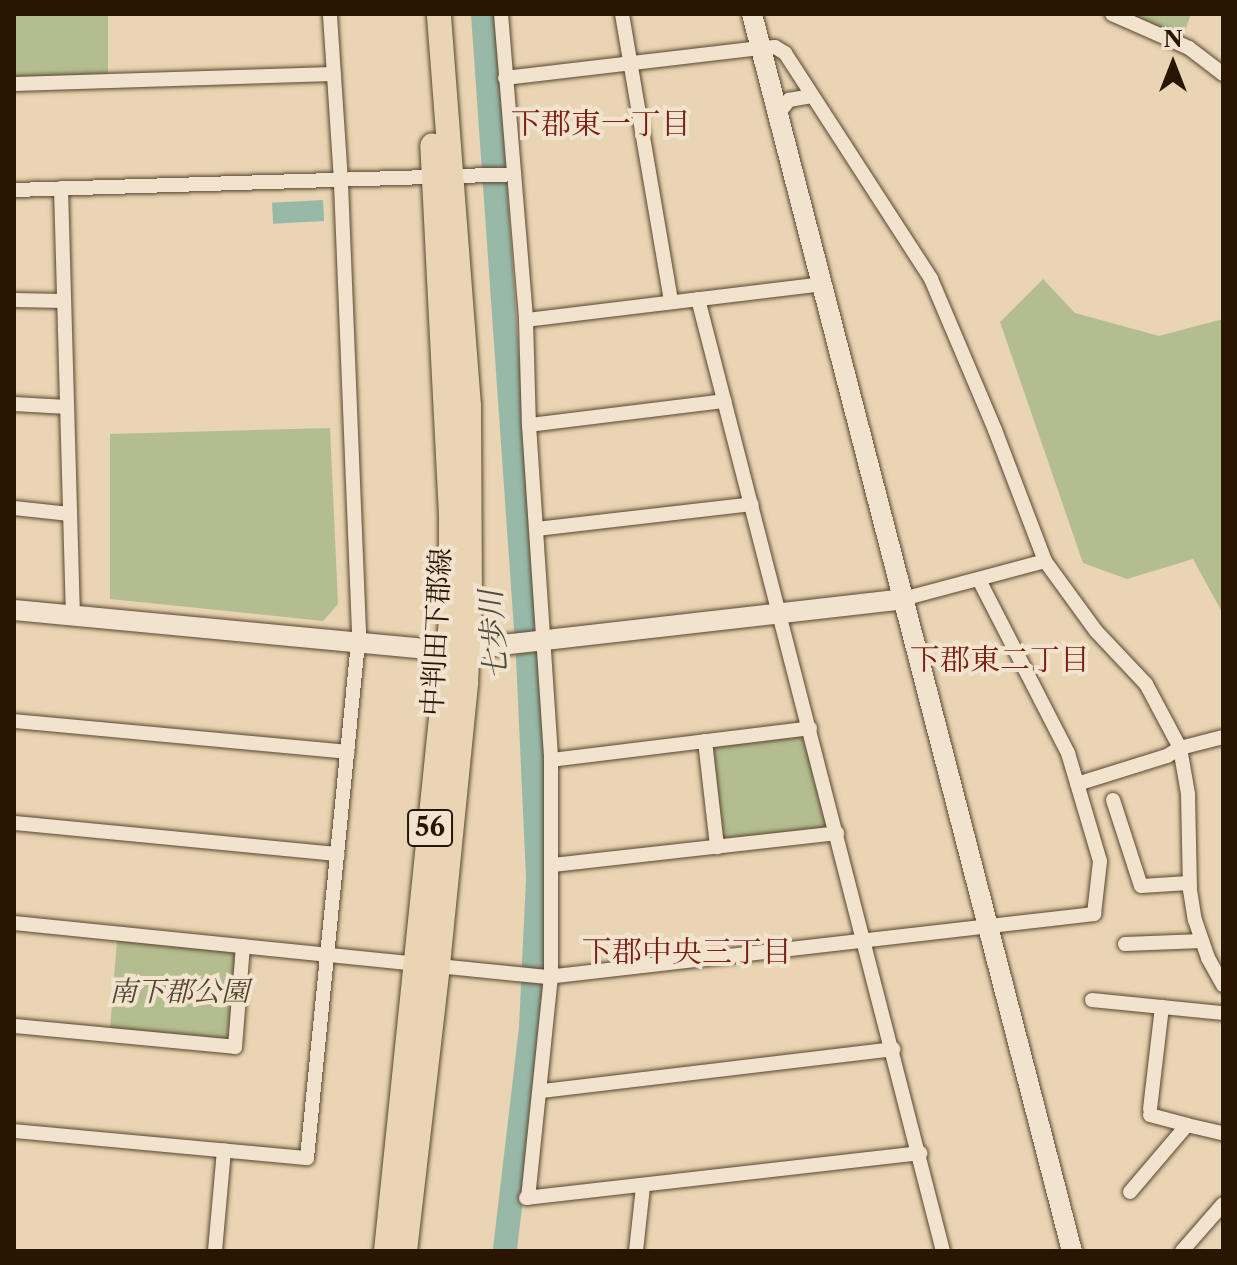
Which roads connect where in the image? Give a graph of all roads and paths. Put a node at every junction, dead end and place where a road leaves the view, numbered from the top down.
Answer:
1 (330, 14) edge
2 (423, 14) edge
3 (439, 14) edge
4 (501, 14) edge
5 (622, 14) edge
6 (752, 14) edge
7 (1112, 14) edge
8 (762, 48) junction
9 (630, 63) junction
10 (334, 74) junction
11 (1223, 74) edge
12 (505, 78) junction
13 (14, 84) edge
14 (812, 96) junction
15 (778, 114) junction
16 (510, 174) junction
17 (453, 178) junction
18 (341, 181) junction
19 (61, 188) junction
20 (14, 190) edge
21 (823, 284) junction
22 (698, 299) junction
23 (14, 300) edge
24 (64, 301) junction
25 (671, 302) junction
26 (526, 320) junction
27 (725, 401) junction
28 (14, 404) edge
29 (67, 407) junction
30 (529, 425) junction
31 (752, 504) junction
32 (14, 508) edge
33 (70, 514) junction
34 (537, 529) junction
35 (1045, 561) junction
36 (979, 580) junction
37 (903, 599) junction
38 (14, 610) edge
39 (780, 614) junction
40 (73, 615) junction
41 (544, 641) junction
42 (359, 642) junction
43 (458, 650) junction
44 (14, 721) edge
45 (810, 728) junction
46 (1223, 737) edge
47 (705, 741) junction
48 (1180, 748) junction
49 (348, 752) junction
50 (551, 760) junction
51 (1077, 784) junction
52 (1113, 800) dead end
53 (14, 823) edge
54 (837, 833) junction
55 (717, 847) junction
56 (338, 854) junction
57 (553, 865) junction
58 (1189, 883) junction
59 (14, 923) edge
60 (989, 926) junction
61 (865, 940) junction
62 (1202, 941) junction
63 (1125, 944) dead end
64 (243, 946) junction
65 (328, 954) junction
66 (427, 964) junction
67 (549, 977) junction
68 (1223, 985) edge
69 (1092, 1000) dead end
70 (1162, 1007) junction
71 (1223, 1013) edge
72 (14, 1026) edge
73 (893, 1049) junction
74 (542, 1091) junction
75 (1187, 1125) junction
76 (14, 1131) edge
77 (1223, 1133) edge
78 (224, 1150) junction
79 (920, 1153) junction
80 (643, 1187) junction
81 (1130, 1192) dead end
82 (1223, 1204) edge
83 (215, 1251) edge
84 (386, 1251) edge
85 (405, 1251) edge
86 (636, 1251) edge
87 (943, 1251) edge
88 (1072, 1251) edge
89 (1182, 1251) edge

1 - 10 street
2 - 17 main road, 中判田下郡線 / 56
3 - 17 main road, 中判田下郡線 / 56
4 - 12 street
5 - 9 street
6 - 8 street
7 - 11 street
8 - 9 street
8 - 14 street
8 - 15 street
9 - 12 street
9 - 25 street
10 - 13 street
10 - 18 street
12 - 16 street
14 - 15 street
14 - 35 street
15 - 21 street
16 - 17 street
16 - 26 street
17 - 18 street
17 - 43 main road, 中判田下郡線 / 56
18 - 19 street
18 - 42 street
19 - 20 street
19 - 24 street
21 - 22 street
21 - 37 street
22 - 25 street
22 - 27 street
23 - 24 street
24 - 29 street
25 - 26 street
26 - 30 street
27 - 30 street
27 - 31 street
28 - 29 street
29 - 33 street
30 - 34 street
31 - 34 street
31 - 39 street
32 - 33 street
33 - 40 street
34 - 41 street
35 - 36 street
35 - 48 street
36 - 37 street
36 - 51 street
37 - 39 street
37 - 60 street
38 - 40 street
39 - 41 street
39 - 45 street
40 - 42 street
41 - 43 street
41 - 50 street
42 - 43 street
42 - 49 street
43 - 66 main road, 中判田下郡線 / 56
44 - 49 street
45 - 47 street
45 - 54 street
46 - 48 street
47 - 50 street
47 - 55 street
48 - 51 street
48 - 58 street
49 - 56 street
50 - 57 street
51 - 60 street
52 - 58 street
53 - 56 street
54 - 55 street
54 - 61 street
55 - 57 street
56 - 65 street
57 - 67 street
58 - 62 street
59 - 64 street
60 - 61 street
60 - 88 street
61 - 67 street
61 - 73 street
62 - 63 street
62 - 68 street
64 - 65 street
64 - 72 street
65 - 66 street
65 - 78 street
66 - 67 street
66 - 84 main road, 中判田下郡線 / 56
66 - 85 main road, 中判田下郡線 / 56
67 - 74 street
69 - 70 street
70 - 71 street
70 - 75 street
73 - 74 street
73 - 79 street
74 - 80 street
75 - 77 street
75 - 81 street
76 - 78 street
78 - 83 street
79 - 80 street
79 - 87 street
80 - 86 street
82 - 89 street

